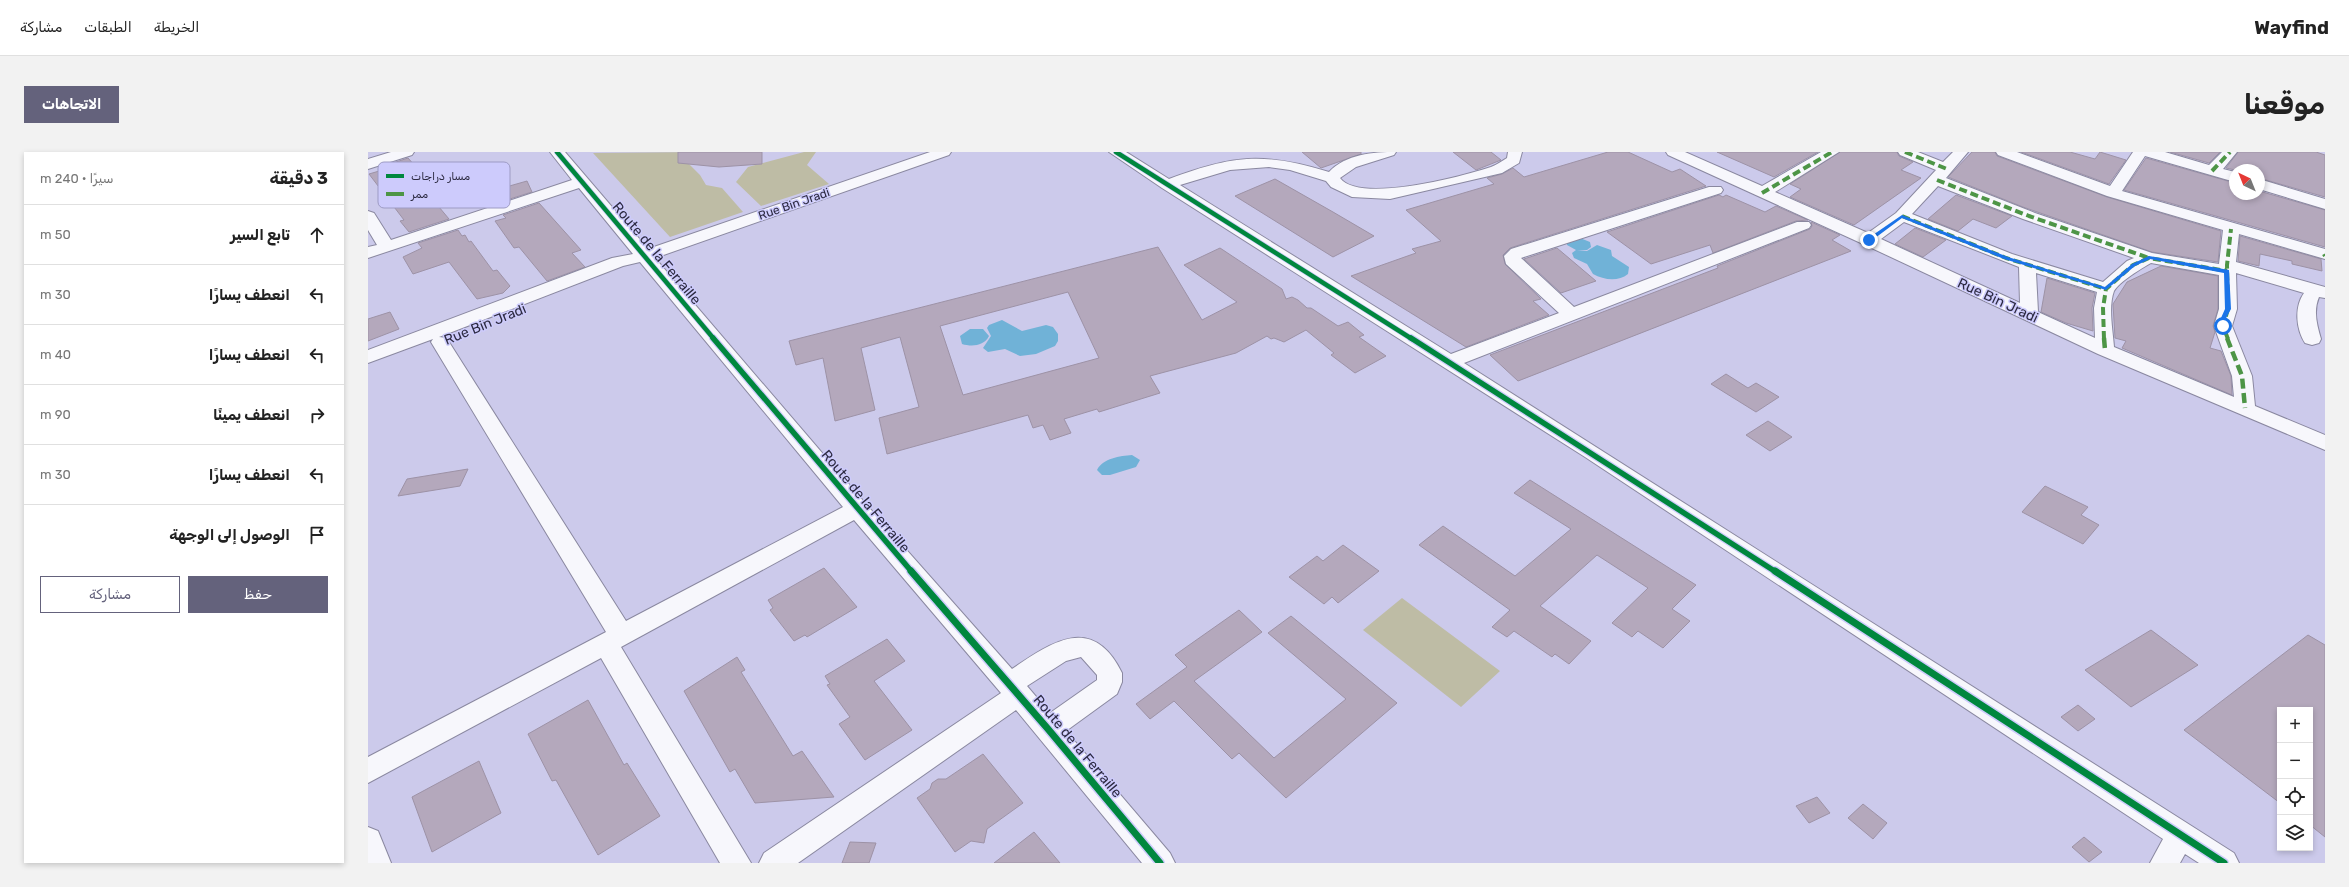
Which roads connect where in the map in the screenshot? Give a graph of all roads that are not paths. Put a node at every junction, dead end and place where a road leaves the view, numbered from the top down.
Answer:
1 (407, 152) edge
2 (556, 152) edge
3 (944, 152) edge
4 (1116, 152) edge
5 (1389, 152) edge
6 (1515, 152) edge
7 (1673, 152) edge
8 (1831, 152) edge
9 (1905, 152) edge
10 (1960, 152) edge
11 (2003, 152) edge
12 (2140, 152) edge
13 (2149, 152) edge
14 (2230, 152) edge
15 (368, 164) edge
16 (2212, 171) junction
17 (1942, 174) junction
18 (2229, 175) edge
19 (1332, 178) junction
20 (582, 182) junction
21 (1167, 185) junction
22 (2265, 186) edge
23 (1715, 190) dead end
24 (1762, 193) junction
25 (2113, 193) junction
26 (2325, 204) edge
27 (510, 206) edge
28 (502, 208) edge
29 (368, 216) edge
30 (1902, 216) junction
31 (1802, 225) dead end
32 (2231, 229) junction
33 (1869, 240) junction
34 (386, 246) junction
35 (368, 252) edge
36 (2325, 255) edge
37 (645, 256) junction
38 (2149, 258) junction
39 (2027, 265) junction
40 (2227, 268) junction
41 (2106, 289) junction
42 (2320, 292) edge
43 (1571, 314) junction
44 (2029, 314) junction
45 (2312, 339) dead end
46 (440, 342) junction
47 (2104, 350) junction
48 (368, 357) edge
49 (1448, 362) junction
50 (368, 370) edge
51 (2245, 408) junction
52 (2325, 443) edge
53 (857, 509) junction
54 (614, 639) junction
55 (1014, 690) junction
56 (1048, 729) junction
57 (368, 771) edge
58 (2180, 835) junction
59 (368, 840) edge
60 (2216, 861) edge
61 (376, 863) edge
62 (736, 863) edge
63 (774, 863) edge
64 (1160, 863) edge
65 (2165, 863) edge

1 - 15 street
2 - 20 street, Route de la Ferraille
3 - 37 street, Rue Bin Jradi
4 - 21 street
5 - 19 street
6 - 19 street
7 - 24 street, Rue Bin Jradi
8 - 24 street
9 - 17 street
10 - 17 street
11 - 25 street
12 - 25 street
13 - 16 street
14 - 16 street
16 - 18 street
17 - 30 street
17 - 38 street
19 - 21 street
20 - 27 street
20 - 37 street, Route de la Ferraille
21 - 49 street
22 - 26 street
23 - 43 street
24 - 33 street, Rue Bin Jradi
25 - 32 street
28 - 34 street
29 - 34 street
30 - 33 street
30 - 39 street
31 - 43 street
32 - 36 street
32 - 40 street
33 - 44 street, Rue Bin Jradi
34 - 35 street
37 - 46 street, Rue Bin Jradi
37 - 48 street, Rue Bin Jradi
37 - 53 street, Route de la Ferraille
38 - 40 street
38 - 41 street
39 - 41 street
39 - 44 street
40 - 42 street
40 - 51 street
41 - 47 street
42 - 45 street
43 - 49 street
44 - 47 street, Rue Bin Jradi
46 - 50 street, Rue Bin Jradi
46 - 54 street
47 - 51 street, Rue Bin Jradi
49 - 58 street
51 - 52 street, Rue Bin Jradi
53 - 54 street
53 - 55 street, Route de la Ferraille
54 - 57 street
54 - 62 street
55 - 56 street, Route de la Ferraille
55 - 56 street
55 - 63 street
56 - 64 street, Route de la Ferraille
58 - 60 street
58 - 65 street
59 - 61 street

